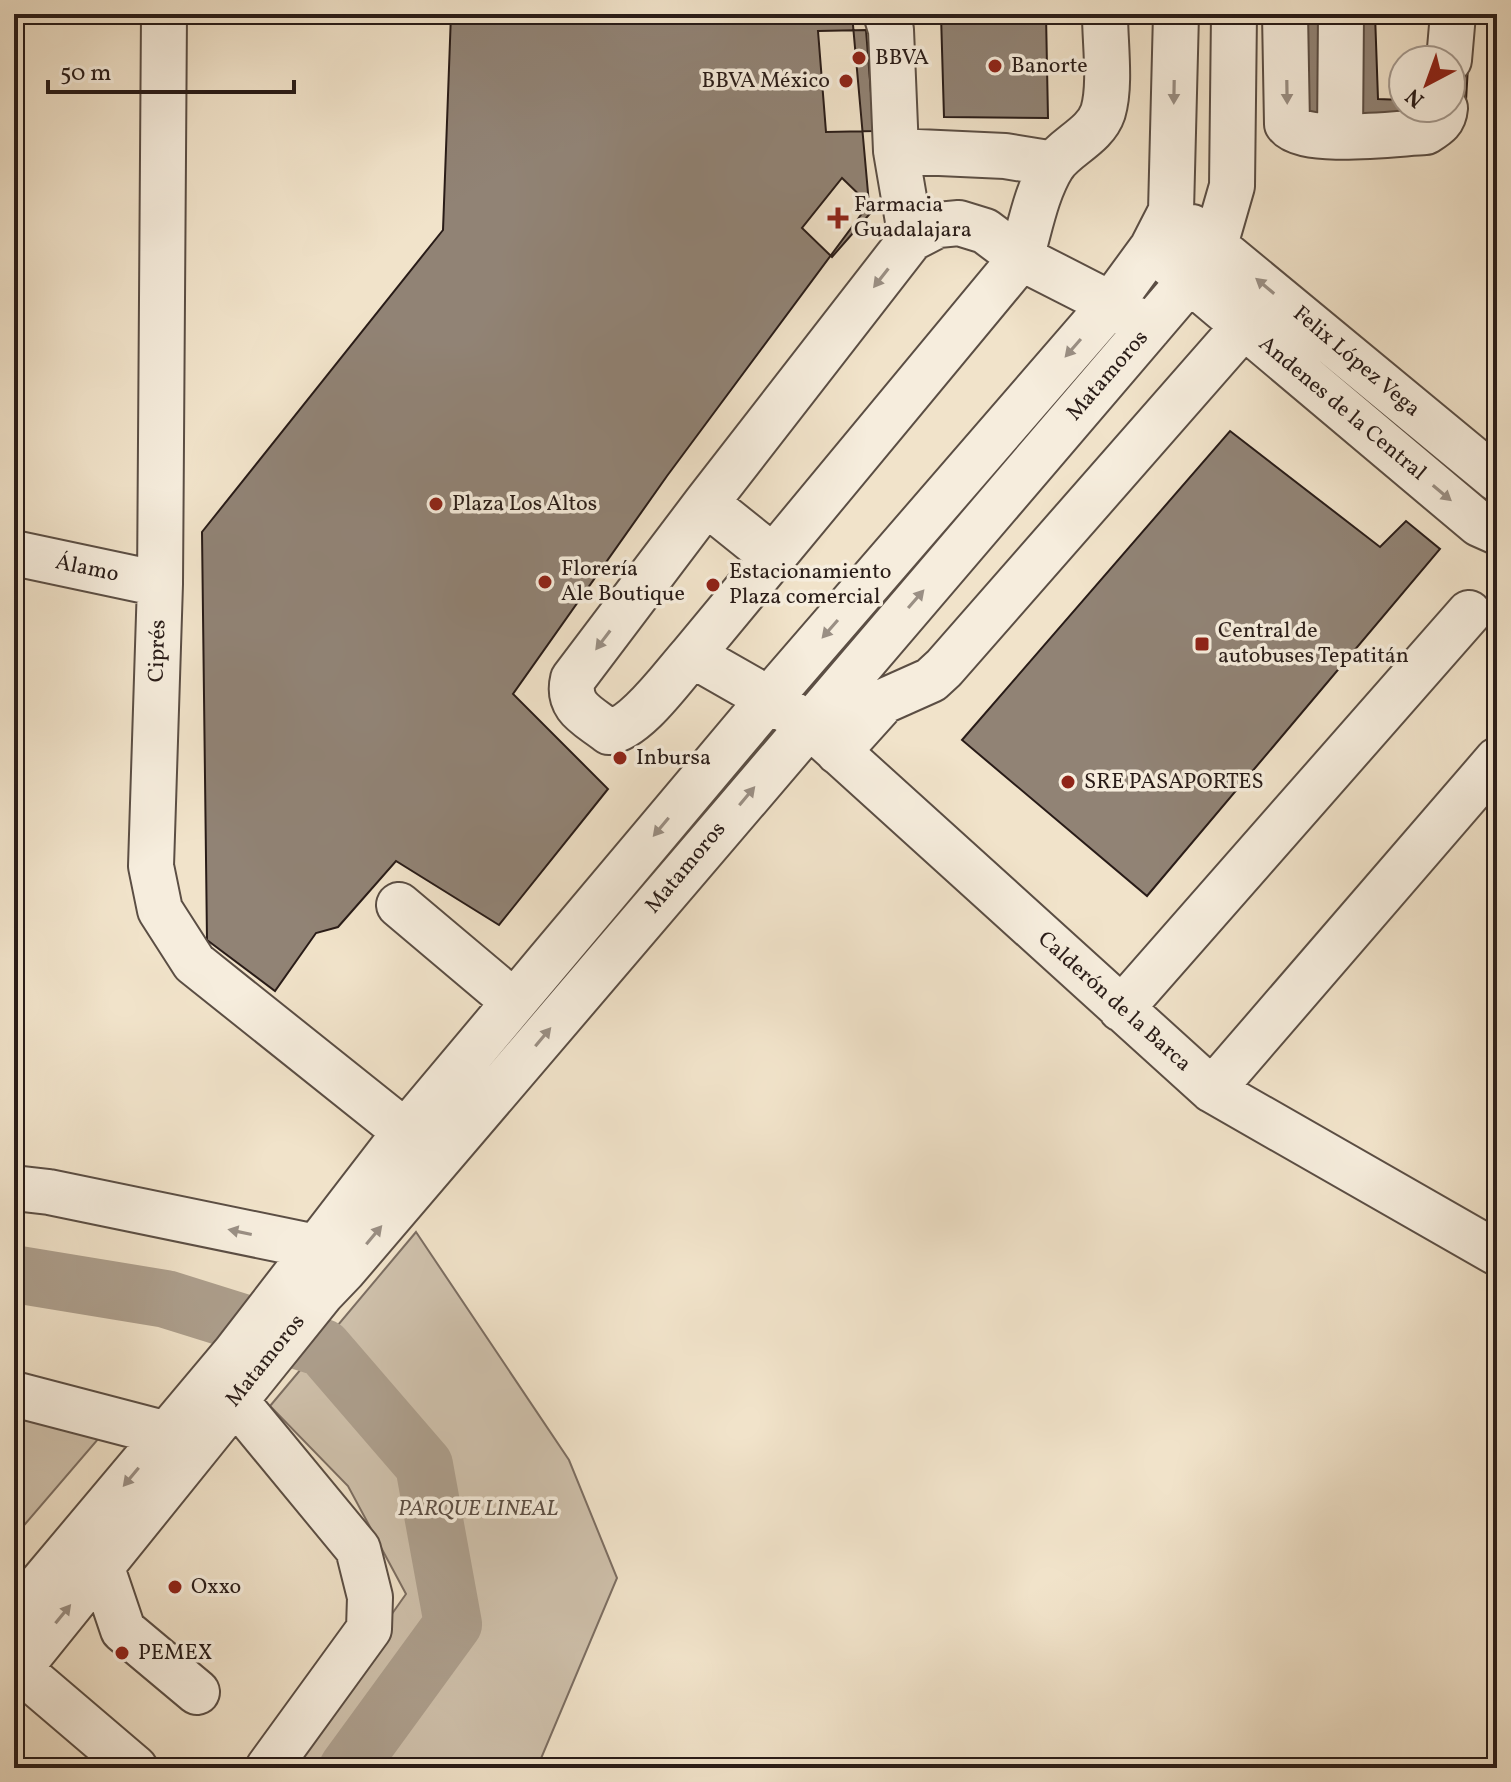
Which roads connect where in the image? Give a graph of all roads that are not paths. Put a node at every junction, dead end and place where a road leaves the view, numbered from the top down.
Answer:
1 (164, 14) edge
2 (1105, 14) edge
3 (1176, 14) edge
4 (1234, 14) edge
5 (1285, 14) edge
6 (1341, 14) edge
7 (1453, 14) edge
8 (892, 19) edge
9 (1450, 44) edge
10 (1438, 124) edge
11 (1340, 136) junction
12 (896, 151) junction
13 (1054, 164) junction
14 (1161, 229) junction
15 (911, 239) junction
16 (1215, 245) junction
17 (1021, 258) junction
18 (1189, 281) junction
19 (1111, 304) junction
20 (1243, 327) junction
21 (1149, 328) junction
22 (1497, 479) edge
23 (706, 503) junction
24 (1497, 532) edge
25 (14, 553) edge
26 (772, 556) junction
27 (160, 584) junction
28 (1469, 613) dead end
29 (692, 655) junction
30 (769, 699) junction
31 (823, 738) junction
32 (1497, 760) edge
33 (399, 905) dead end
34 (514, 1002) junction
35 (1121, 1009) junction
36 (1212, 1090) junction
37 (406, 1131) junction
38 (439, 1159) junction
39 (14, 1188) edge
40 (1497, 1253) edge
41 (313, 1271) junction
42 (248, 1360) junction
43 (14, 1394) edge
44 (235, 1400) junction
45 (167, 1434) junction
46 (101, 1565) junction
47 (14, 1616) edge
48 (16, 1672) edge
49 (197, 1692) dead end
50 (135, 1768) edge
51 (268, 1768) edge

1 - 27 street, Ciprés
2 - 13 street
3 -> 14 street
4 - 16 street, Matamoros
5 -> 11 street
6 - 11 street
7 - 9 street
8 - 12 street
10 - 11 street
12 - 13 street
12 - 15 street
13 - 17 street
14 - 16 street, Felix López Vega
14 - 18 street, Andenes de la Central
14 - 19 street, Matamoros
15 - 17 street
15 -> 23 street
16 - 18 street, Matamoros
22 -> 16 street, Felix López Vega
17 - 19 street
17 - 26 street
18 - 20 street, Andenes de la Central
18 - 21 street, Matamoros
19 - 21 street
19 -> 30 street, Matamoros
20 -> 24 street, Andenes de la Central
20 - 31 street
31 -> 21 street, Matamoros
23 - 26 street
23 -> 29 street
25 - 27 street, Álamo
26 - 29 street
27 - 37 street, Ciprés
28 - 35 street
29 - 30 street, Calderón de la Barca
30 - 31 street, Calderón de la Barca
30 -> 34 street, Matamoros
31 - 35 street, Calderón de la Barca
38 -> 31 street, Matamoros
32 - 36 street
33 - 34 street
34 - 37 street, Matamoros
35 - 36 street, Calderón de la Barca
36 - 40 street, Calderón de la Barca
37 - 38 street, Ciprés
37 - 41 street, Matamoros
41 -> 38 street, Matamoros
41 -> 39 street
41 - 42 street, Matamoros
42 - 44 street, Matamoros
42 - 45 street, Matamoros
43 - 45 street
44 - 46 street, Matamoros
44 - 51 street
45 -> 47 street, Matamoros
48 -> 46 street, Matamoros
46 - 49 street
48 - 50 street

